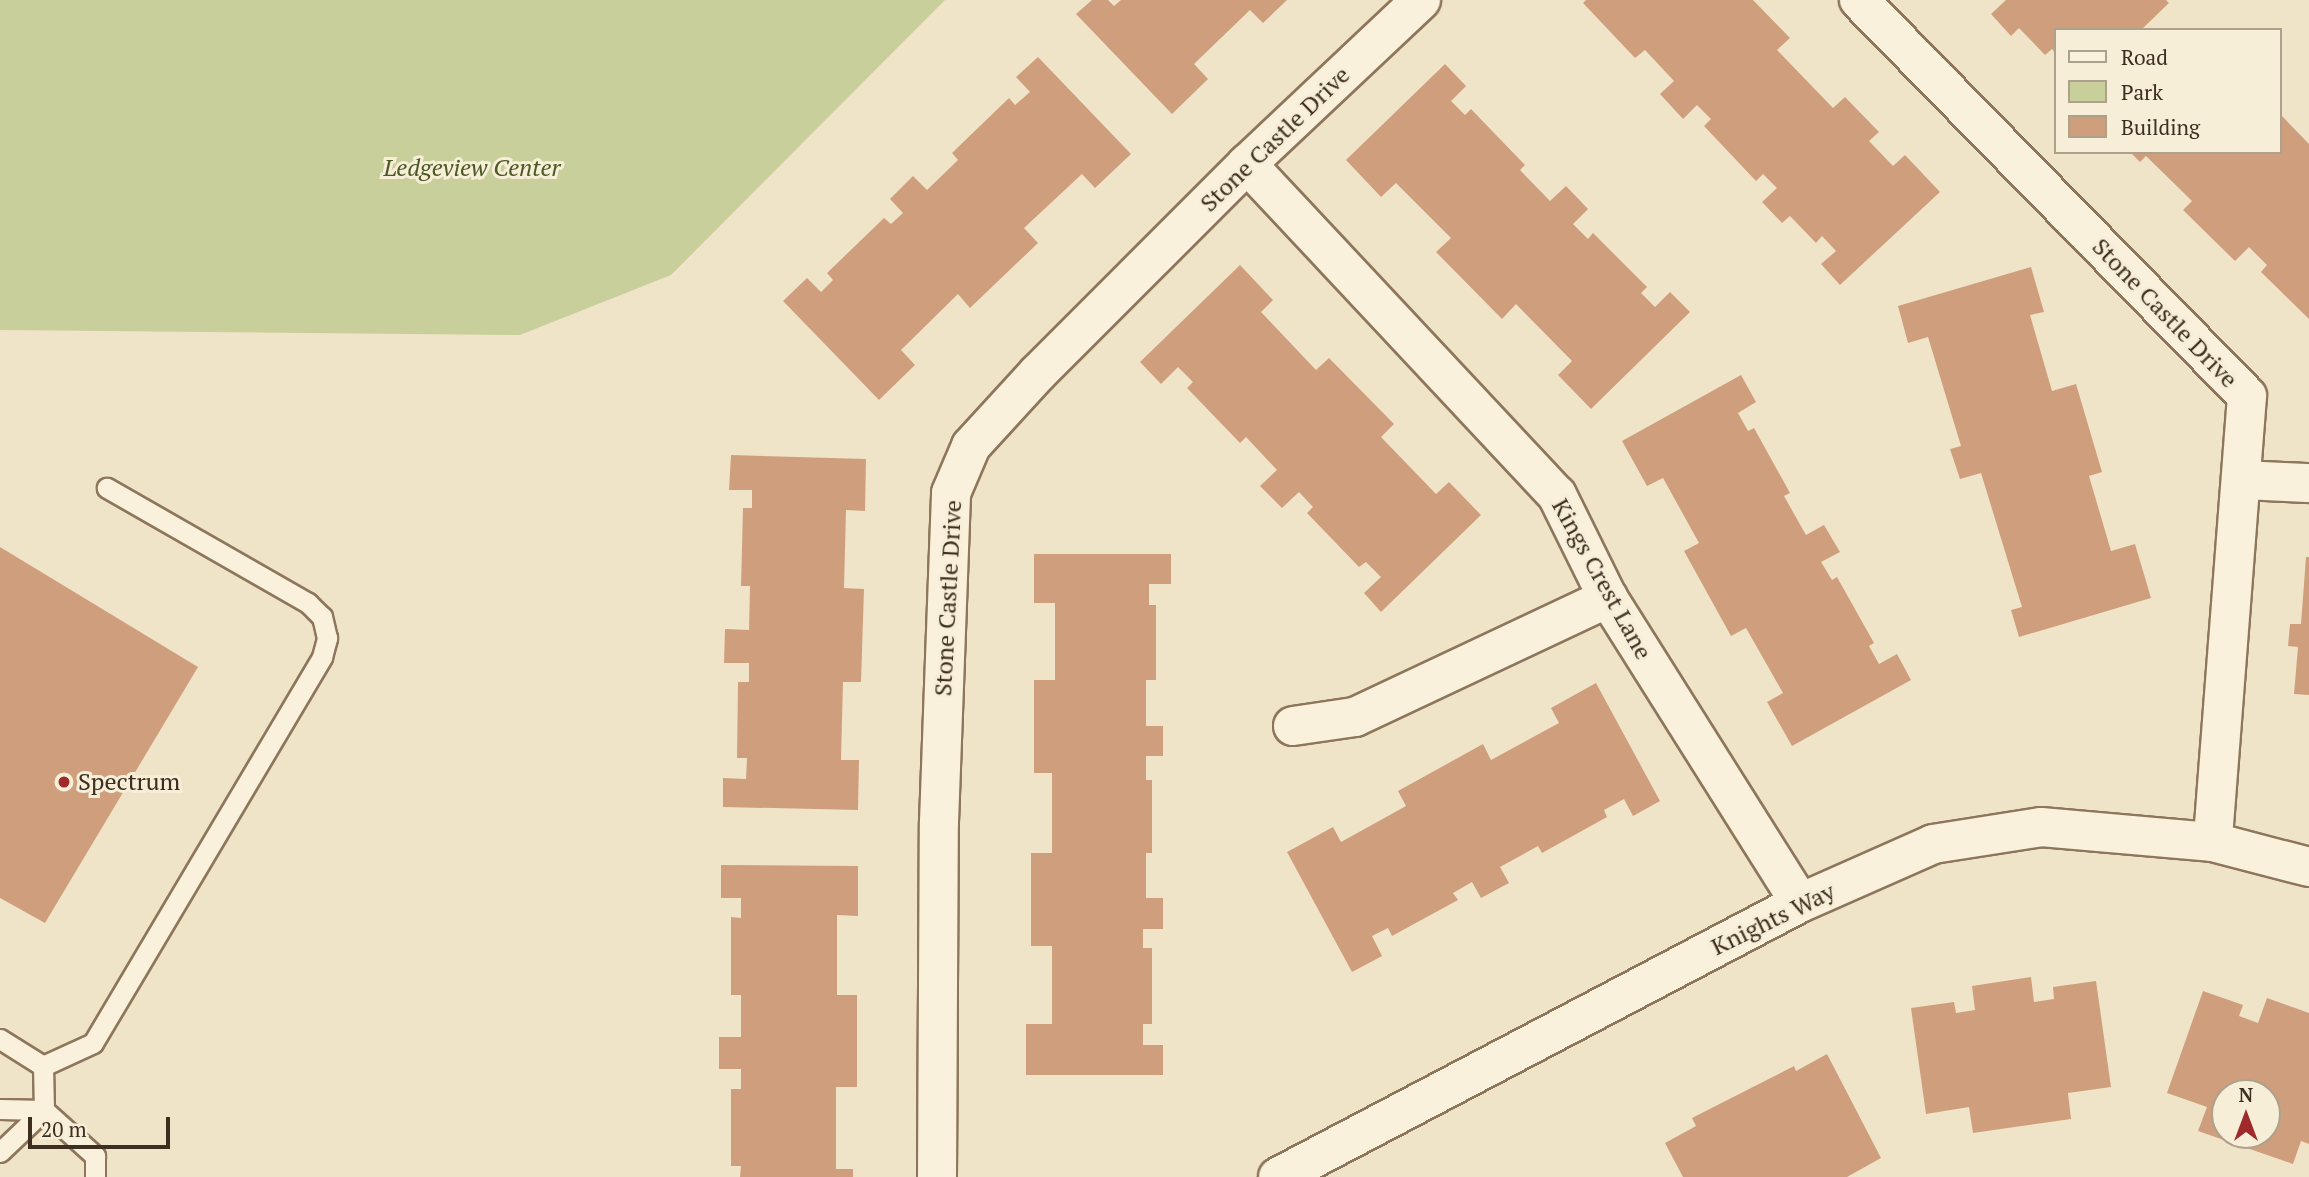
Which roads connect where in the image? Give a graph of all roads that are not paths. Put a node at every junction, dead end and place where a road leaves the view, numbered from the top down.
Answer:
1 (1421, 0) edge
2 (1859, 0) edge
3 (1247, 164) junction
4 (2242, 480) junction
5 (2309, 483) edge
6 (107, 488) dead end
7 (1608, 598) junction
8 (1293, 726) dead end
9 (2213, 842) junction
10 (2309, 867) edge
11 (1800, 903) junction
12 (0, 1039) edge
13 (43, 1066) junction
14 (0, 1109) edge
15 (44, 1110) junction
16 (0, 1152) edge
17 (1295, 1173) edge
18 (95, 1177) edge
19 (937, 1177) edge

1 - 3 street, Stone Castle Drive
2 - 4 street, Stone Castle Drive
3 - 7 street, Kings Crest Lane
3 - 19 street, Stone Castle Drive
4 - 5 street
4 - 9 street, Stone Castle Drive
6 - 13 lane
7 - 8 street
7 - 11 street, Kings Crest Lane
9 - 10 street, Knights Way
9 - 11 street, Knights Way
11 - 17 street, Knights Way
12 - 13 lane
13 - 15 lane
14 - 15 lane
15 - 16 lane
15 - 18 lane

